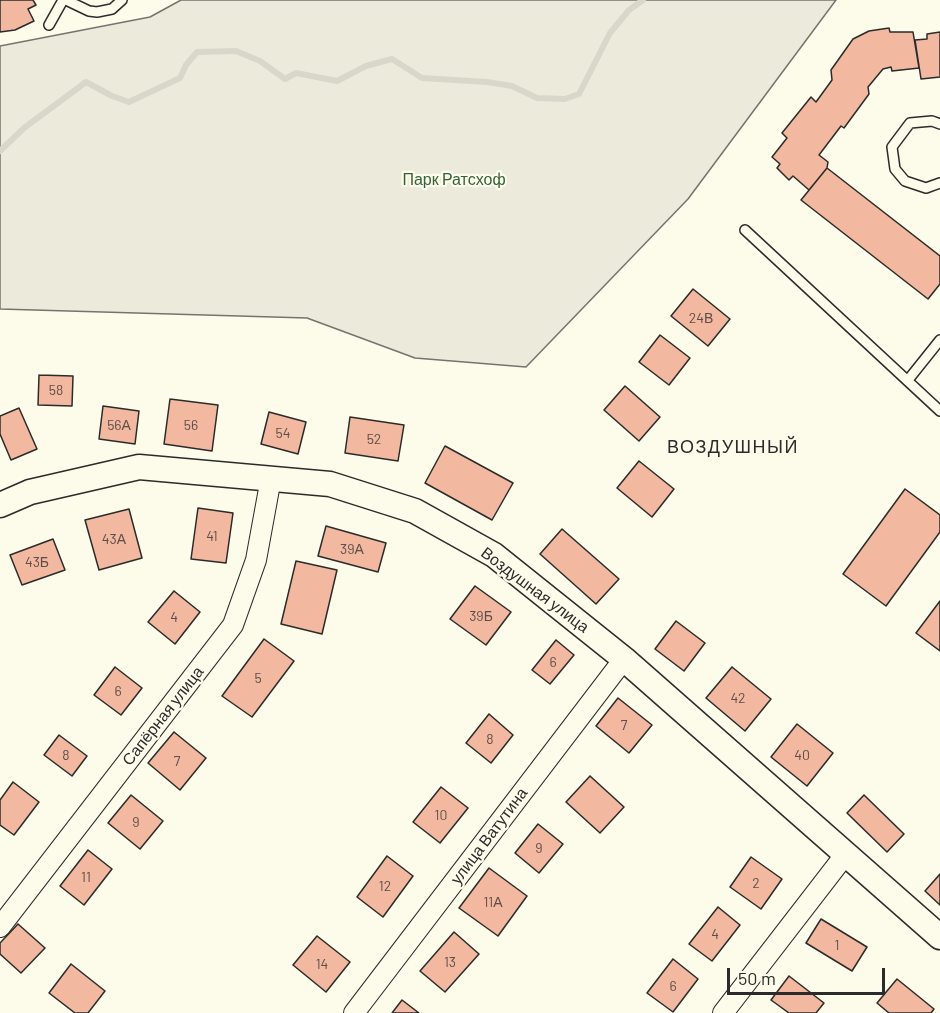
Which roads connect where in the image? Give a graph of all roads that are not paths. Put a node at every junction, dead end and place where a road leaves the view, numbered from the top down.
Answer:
1 (65, 0) edge
2 (122, 0) edge
3 (49, 25) dead end
4 (937, 122) edge
5 (940, 183) edge
6 (745, 230) dead end
7 (940, 340) edge
8 (908, 380) junction
9 (940, 411) edge
10 (271, 478) junction
11 (0, 505) edge
12 (624, 659) junction
13 (845, 855) junction
14 (0, 927) edge
15 (940, 937) edge
16 (354, 1013) edge
17 (723, 1013) edge

1 - 2 lane
1 - 3 lane
4 - 5 lane
6 - 8 lane
7 - 8 lane
8 - 9 lane
10 - 11 street, Воздушная улица
10 - 12 street, Воздушная улица
10 - 14 street, Сапёрная улица
12 - 13 street, Воздушная улица
12 - 16 street, улица Ватутина
13 - 15 street, Воздушная улица
13 - 17 street

